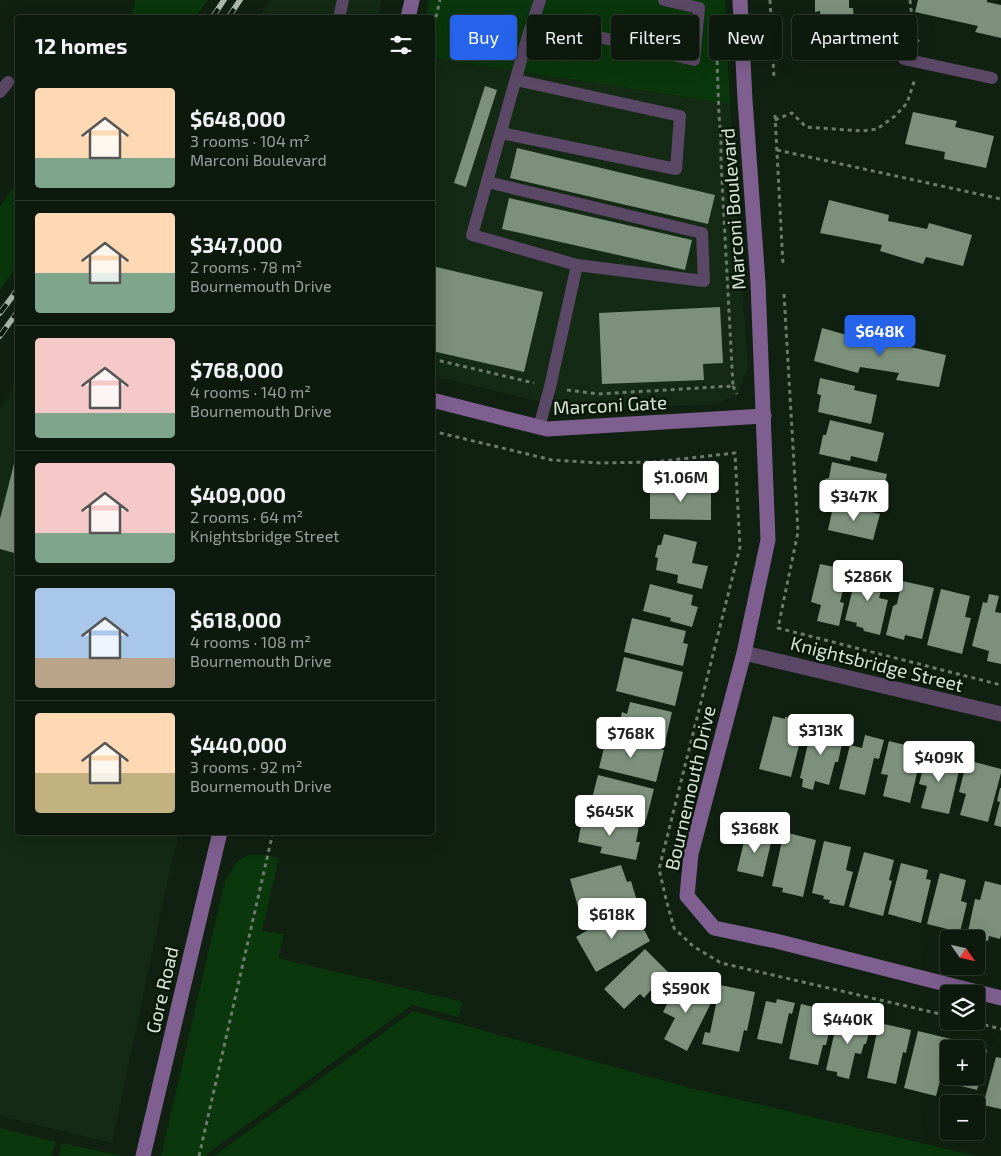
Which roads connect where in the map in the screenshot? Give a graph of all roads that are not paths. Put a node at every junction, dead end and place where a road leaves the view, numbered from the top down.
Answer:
1 (343, 0) edge
2 (412, 0) edge
3 (540, 0) edge
4 (664, 0) edge
5 (740, 0) edge
6 (340, 15) edge
7 (409, 15) edge
8 (535, 15) edge
9 (601, 37) edge
10 (527, 42) edge
11 (909, 60) edge
12 (992, 78) dead end
13 (516, 80) junction
14 (501, 133) junction
15 (487, 182) junction
16 (577, 265) junction
17 (435, 401) edge
18 (764, 416) junction
19 (539, 427) junction
20 (744, 653) junction
21 (1001, 714) edge
22 (219, 835) edge
23 (1001, 998) edge
24 (143, 1156) edge

1 - 6 lane
2 - 7 street
3 - 8 lane
4 - 9 lane
5 - 18 street, Marconi Boulevard
10 - 13 lane
11 - 12 lane
13 - 14 lane
13 - 14 lane
14 - 15 lane
15 - 16 lane
15 - 16 lane
16 - 19 lane
17 - 19 street, Marconi Gate
18 - 19 street, Marconi Gate
18 - 20 street, Bournemouth Drive
20 - 21 street, Knightsbridge Street
20 - 23 street, Bournemouth Drive
22 - 24 street, Gore Road

